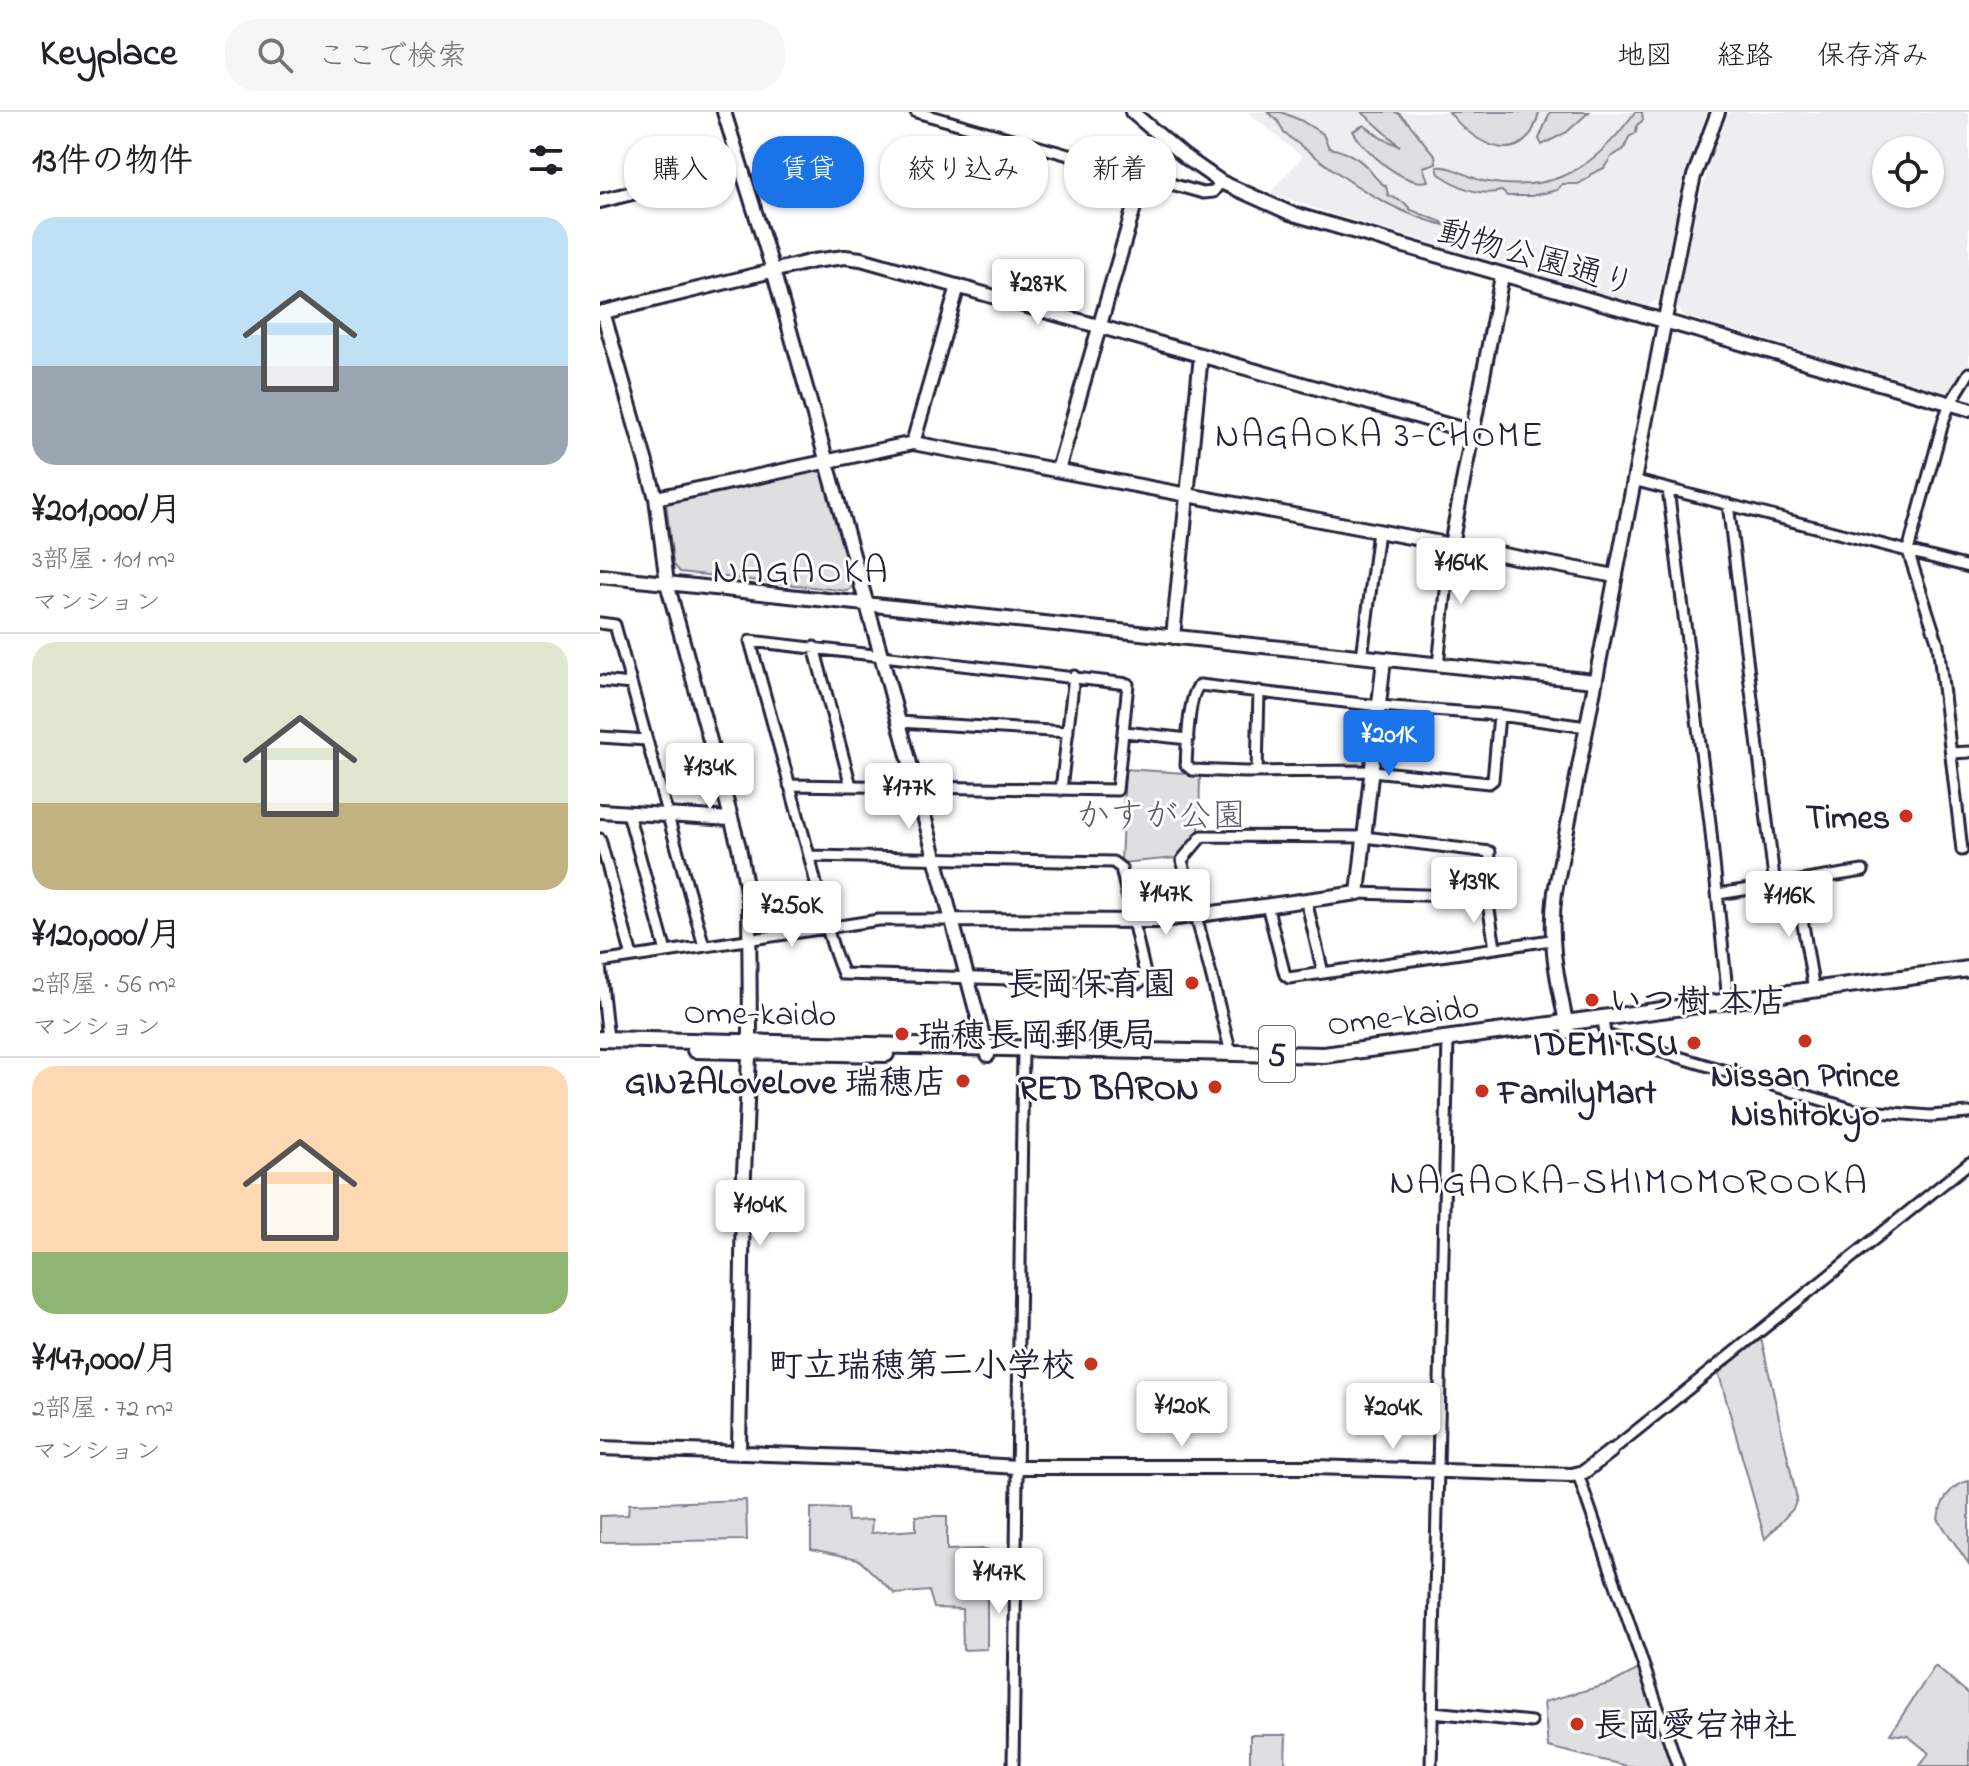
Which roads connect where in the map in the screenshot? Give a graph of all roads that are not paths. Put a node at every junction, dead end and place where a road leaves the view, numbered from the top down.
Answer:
1 (724, 112) edge
2 (916, 112) edge
3 (1132, 112) edge
4 (1718, 112) edge
5 (937, 115) edge
6 (1064, 153) edge
7 (740, 166) junction
8 (1221, 182) junction
9 (1176, 185) edge
10 (600, 201) edge
11 (1134, 208) edge
12 (773, 270) junction
13 (1502, 276) junction
14 (958, 286) junction
15 (601, 312) edge
16 (1663, 321) junction
17 (1099, 326) junction
18 (1201, 355) junction
19 (1969, 373) edge
20 (1950, 404) junction
21 (1969, 409) edge
22 (1472, 432) junction
23 (913, 443) junction
24 (826, 463) junction
25 (1058, 470) junction
26 (1633, 480) junction
27 (1668, 489) junction
28 (1187, 495) junction
29 (656, 498) junction
30 (1728, 504) junction
31 (1378, 531) junction
32 (1451, 545) junction
33 (1908, 551) junction
34 (1969, 567) edge
35 (600, 576) edge
36 (1615, 576) junction
37 (667, 583) junction
38 (865, 605) junction
39 (600, 623) edge
40 (1173, 637) junction
41 (814, 647) junction
42 (881, 655) junction
43 (1362, 657) junction
44 (1384, 659) junction
45 (1438, 665) junction
46 (1074, 676) junction
47 (600, 681) edge
48 (1594, 681) junction
49 (631, 684) junction
50 (1259, 691) junction
51 (1379, 706) junction
52 (1499, 715) junction
53 (899, 722) junction
54 (1587, 727) junction
55 (1068, 732) junction
56 (1125, 732) junction
57 (600, 737) edge
58 (1188, 739) junction
59 (647, 740) junction
60 (1969, 752) edge
61 (1952, 753) junction
62 (1372, 771) junction
63 (1257, 772) junction
64 (789, 785) junction
65 (851, 786) junction
66 (916, 788) junction
67 (1061, 790) junction
68 (600, 811) edge
69 (628, 813) junction
70 (668, 816) junction
71 (731, 819) junction
72 (1364, 837) junction
73 (600, 839) edge
74 (1962, 850) dead end
75 (809, 856) junction
76 (936, 859) junction
77 (1863, 871) dead end
78 (1796, 883) junction
79 (1775, 886) junction
80 (1358, 893) junction
81 (1718, 894) junction
82 (1487, 897) junction
83 (1306, 900) junction
84 (1267, 905) junction
85 (1196, 915) junction
86 (952, 920) junction
87 (1133, 921) junction
88 (828, 927) junction
89 (751, 939) junction
90 (1551, 940) junction
91 (704, 946) junction
92 (1495, 948) junction
93 (666, 952) junction
94 (632, 957) junction
95 (600, 964) edge
96 (1969, 969) edge
97 (1323, 973) junction
98 (968, 978) junction
99 (1969, 978) edge
100 (1814, 990) junction
101 (1728, 1001) junction
102 (1604, 1023) junction
103 (1567, 1028) junction
104 (603, 1041) edge
105 (1448, 1044) junction
106 (749, 1046) junction
107 (987, 1051) junction
108 (1023, 1052) junction
109 (1231, 1053) junction
110 (1969, 1113) edge
111 (1969, 1163) edge
112 (600, 1448) edge
113 (1611, 1451) joint
114 (739, 1453) junction
115 (1017, 1467) junction
116 (1439, 1470) junction
117 (1578, 1474) junction
118 (1433, 1712) junction
119 (1531, 1722) dead end
120 (1013, 1766) edge
121 (1431, 1766) edge
122 (1678, 1766) edge

1 - 7 street
2 - 5 street
3 - 8 street, 動物公園通り
4 - 16 street
5 - 6 street
7 - 10 street
7 - 12 street
8 - 9 street
8 - 13 street, 動物公園通り
11 - 17 street
12 - 14 street
12 - 15 street
12 - 24 street
13 - 16 street, 動物公園通り
13 - 22 street
14 - 17 street
14 - 23 street
15 - 29 street
16 - 20 street, 動物公園通り
16 - 26 street
17 - 18 street
17 - 25 street
18 - 22 street
18 - 28 street
19 - 20 street
20 - 21 street, 動物公園通り
20 - 33 street
22 - 32 street
23 - 24 street
23 - 25 street
24 - 29 street
24 - 38 street
25 - 28 street
26 - 27 street
26 - 36 street
27 - 30 street
27 - 81 street
28 - 31 street
28 - 40 street
29 - 37 street
30 - 33 street
30 - 79 street
31 - 32 street
31 - 43 street
32 - 36 street
32 - 45 street
33 - 34 street
33 - 61 street
35 - 37 street
36 - 48 street
37 - 38 street
37 - 71 street
38 - 40 street
38 - 42 street
39 - 49 street
40 - 43 street
41 - 42 street
41 - 64 street
41 - 65 street
42 - 46 street
42 - 53 street
43 - 44 street
44 - 45 street
44 - 51 street
45 - 48 street
46 - 55 street
46 - 56 street
47 - 49 street
48 - 54 street
49 - 59 street
50 - 51 street
50 - 58 street
50 - 63 street
51 - 52 street
51 - 62 street
52 - 54 street
52 - 62 street
53 - 55 street
53 - 66 street
54 - 90 street
55 - 67 street
56 - 58 street
56 - 67 street
57 - 59 street
58 - 63 street
59 - 70 street
60 - 61 street
61 - 74 street
62 - 63 street
62 - 72 street
64 - 65 street
64 - 75 street
65 - 66 street
66 - 67 street
66 - 76 street
68 - 69 street
69 - 70 street
69 - 93 street
70 - 71 street
70 - 91 street
71 - 89 street
72 - 80 street
72 - 82 street
72 - 85 street
73 - 94 street
75 - 76 street
75 - 88 street
76 - 86 street
76 - 87 street
77 - 78 street
78 - 79 street
78 - 100 street
79 - 81 street
80 - 82 street
80 - 83 street
81 - 101 street
82 - 92 street
83 - 84 street
83 - 97 street
84 - 85 street
84 - 97 street
85 - 87 street
85 - 109 street
86 - 87 street
86 - 88 street
86 - 98 street
87 - 98 street
88 - 89 street
88 - 98 street
89 - 91 street
89 - 106 street
90 - 92 street
90 - 103 street
91 - 93 street
92 - 97 street
93 - 94 street
94 - 95 street
95 - 104 street
96 - 100 main road, Ome-kaido / 5
98 - 107 street
99 - 102 main road, Ome-kaido / 5
100 - 101 main road, Ome-kaido / 5
101 - 102 main road, Ome-kaido / 5
102 - 103 main road, Ome-kaido / 5
102 - 110 street
103 - 105 main road, Ome-kaido / 5
104 - 106 main road, Ome-kaido / 5
105 - 108 main road, Ome-kaido / 5
105 - 109 main road, Ome-kaido / 5
105 - 116 street
106 - 107 main road, Ome-kaido / 5
106 - 114 street
107 - 108 main road, Ome-kaido / 5
108 - 109 main road, Ome-kaido / 5
108 - 115 street
111 - 113 street
112 - 114 street
113 - 117 street
114 - 115 street
115 - 116 street
115 - 120 street
116 - 117 street
116 - 118 street
117 - 122 street
118 - 119 street
118 - 121 street

